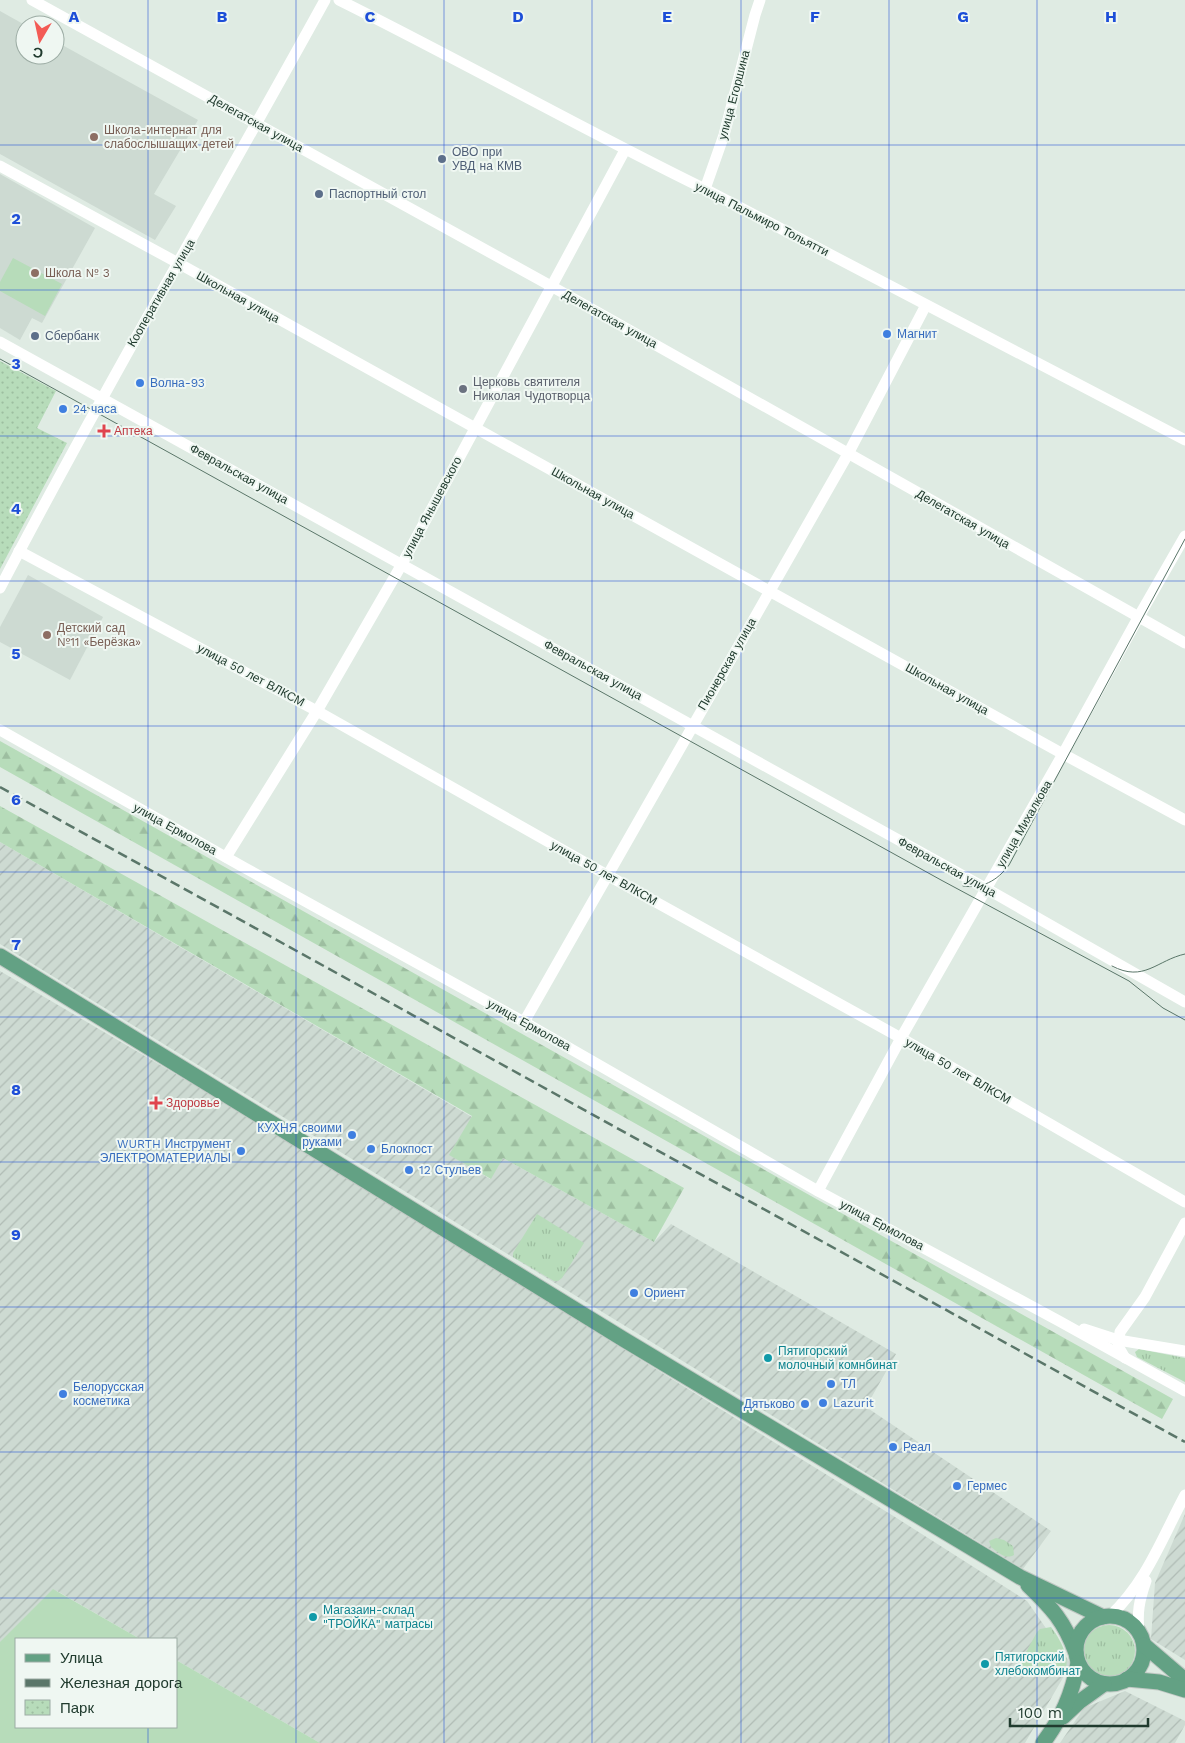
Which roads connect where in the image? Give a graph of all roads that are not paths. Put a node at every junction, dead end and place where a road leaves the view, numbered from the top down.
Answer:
1 (32, 0) edge
2 (325, 0) edge
3 (339, 0) edge
4 (760, 0) edge
5 (257, 124) junction
6 (625, 150) junction
7 (0, 166) edge
8 (706, 190) junction
9 (178, 263) junction
10 (551, 286) junction
11 (926, 305) junction
12 (0, 342) edge
13 (101, 399) junction
14 (474, 428) junction
15 (1185, 440) edge
16 (848, 454) junction
17 (1185, 536) edge
18 (20, 550) junction
19 (402, 564) junction
20 (0, 588) edge
21 (769, 590) junction
22 (1138, 618) junction
23 (1185, 643) edge
24 (317, 711) junction
25 (692, 725) junction
26 (0, 730) edge
27 (1063, 754) junction
28 (1185, 820) edge
29 (226, 857) junction
30 (606, 876) junction
31 (987, 889) junction
32 (0, 956) edge
33 (1185, 1002) edge
34 (524, 1022) junction
35 (901, 1038) junction
36 (818, 1191) junction
37 (1185, 1202) edge
38 (1185, 1223) edge
39 (1058, 1321) junction
40 (1118, 1340) junction
41 (1185, 1351) edge
42 (1124, 1358) junction
43 (1185, 1391) edge
44 (1185, 1495) edge
45 (1148, 1570) junction
46 (1020, 1577) junction
47 (1106, 1616) junction
48 (1141, 1639) junction
49 (1077, 1658) junction
50 (1127, 1680) junction
51 (1185, 1680) edge
52 (1104, 1684) junction
53 (1185, 1690) edge
54 (1059, 1722) junction
55 (1044, 1743) edge

1 - 5 street, Делегатская улица
2 - 5 street, Кооперативная улица
3 - 6 street, улица Пальмиро Тольятти
4 - 8 street, улица Егоршина
5 - 9 street, Кооперативная улица
5 - 10 street, Делегатская улица
6 - 8 street, улица Пальмиро Тольятти
6 - 10 street, улица Янышевского
7 - 9 street, Школьная улица
8 - 11 street, улица Пальмиро Тольятти
9 - 13 street, Кооперативная улица
9 - 14 street, Школьная улица
10 - 14 street, улица Янышевского
10 - 16 street, Делегатская улица
11 - 15 street, улица Пальмиро Тольятти
11 - 16 street, Пионерская улица
12 - 13 street, Февральская улица
13 - 18 street, Кооперативная улица
13 - 19 street, Февральская улица
14 - 19 street, улица Янышевского
14 - 21 street, Школьная улица
16 - 21 street, Пионерская улица
16 - 22 street, Делегатская улица
17 - 22 street, улица Михалкова
18 - 20 street, Кооперативная улица
18 - 24 street, улица 50 лет ВЛКСМ
19 - 24 street, улица Янышевского
19 - 25 street, Февральская улица
21 - 25 street, Пионерская улица
21 - 27 street, Школьная улица
22 - 23 street, Делегатская улица
22 - 27 street, улица Михалкова
24 - 29 street, улица Янышевского
24 - 30 street, улица 50 лет ВЛКСМ
25 - 30 street, Пионерская улица
25 - 31 street, Февральская улица
26 - 29 street, улица Ермолова
27 - 28 street, Школьная улица
27 - 31 street, улица Михалкова
29 - 34 street, улица Ермолова
30 - 34 street, Пионерская улица
30 - 35 street, улица 50 лет ВЛКСМ
31 - 33 street, Февральская улица
31 - 35 street, улица Михалкова
32 - 46 main road
34 - 36 street, улица Ермолова
35 - 36 street, улица Михалкова
35 - 37 street, улица 50 лет ВЛКСМ
36 - 39 street, улица Ермолова
38 - 40 street
39 - 40 street, улица Ермолова
39 - 42 street, улица Ермолова
40 - 41 street, улица Ермолова
40 - 42 street
42 - 43 street, улица Ермолова
44 - 45 street
45 - 47 street
45 - 48 street
46 - 47 main road
46 - 49 main road
47 - 48 main road
47 - 49 main road
48 - 50 main road
48 - 51 main road
49 - 52 main road
49 - 54 main road
50 - 52 main road
50 - 53 main road
52 - 54 main road
54 - 55 main road

